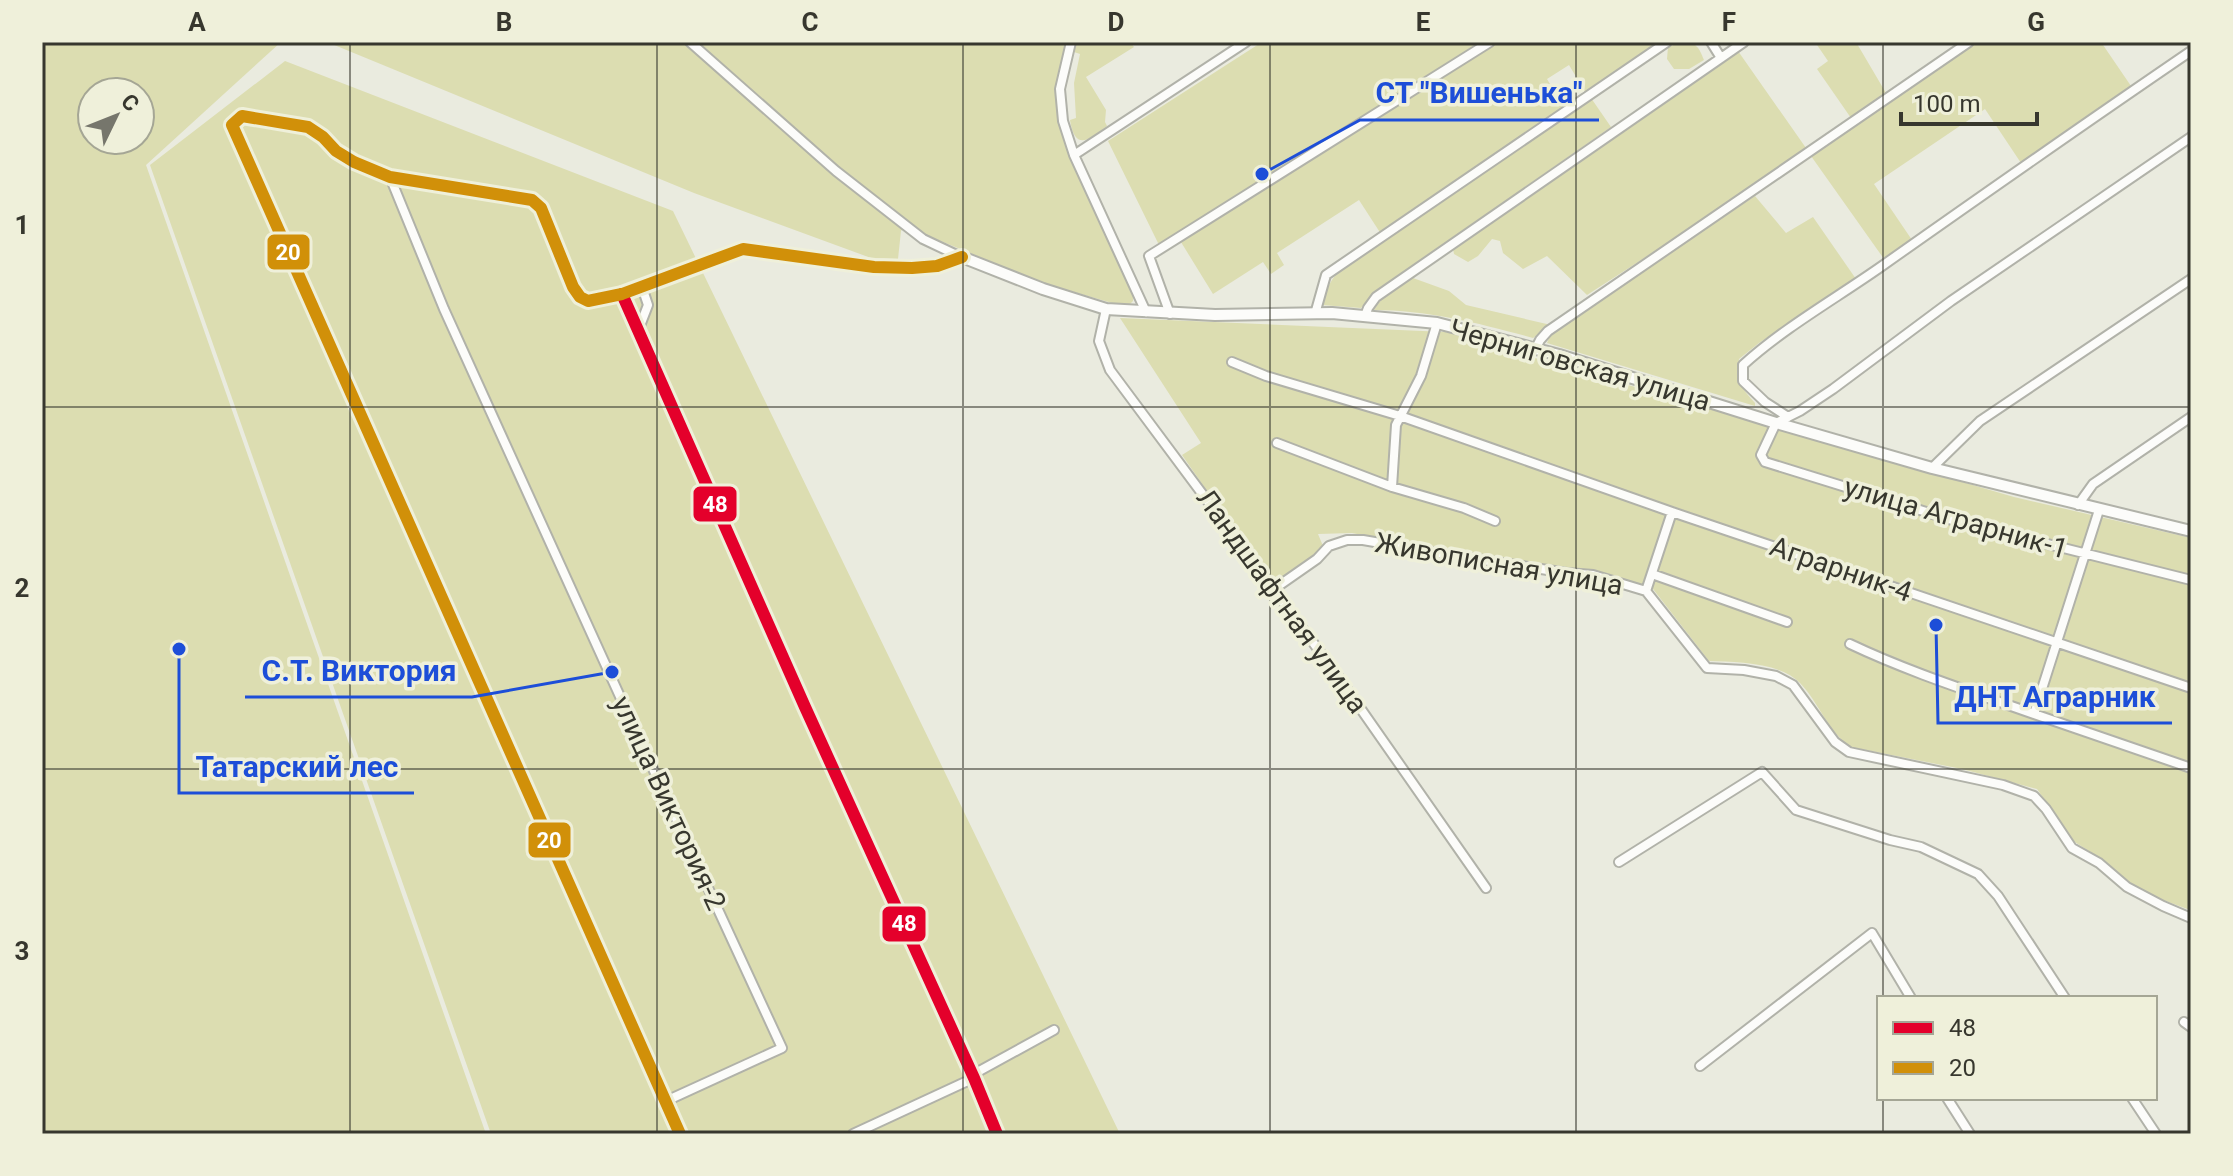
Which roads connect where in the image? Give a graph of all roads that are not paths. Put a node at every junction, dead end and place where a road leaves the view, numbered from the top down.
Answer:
1 (690, 42) edge
2 (1071, 42) edge
3 (1246, 42) edge
4 (1490, 42) edge
5 (1667, 42) edge
6 (1711, 42) edge
7 (1744, 42) edge
8 (1969, 42) edge
9 (2191, 51) edge
10 (1721, 58) junction
11 (2191, 137) edge
12 (1074, 155) junction
13 (390, 177) junction
14 (962, 257) junction
15 (2191, 279) edge
16 (642, 287) junction
17 (622, 294) junction
18 (1106, 309) junction
19 (1146, 312) junction
20 (1170, 314) junction
21 (1315, 314) junction
22 (1365, 316) junction
23 (1437, 323) junction
24 (638, 331) junction
25 (1536, 348) junction
26 (1232, 362) dead end
27 (1400, 416) junction
28 (1788, 417) junction
29 (2191, 417) edge
30 (1776, 423) junction
31 (1277, 443) dead end
32 (1932, 468) junction
33 (1392, 487) junction
34 (2078, 505) junction
35 (2099, 510) junction
36 (1672, 512) junction
37 (1495, 521) dead end
38 (2191, 531) edge
39 (2085, 555) junction
40 (1652, 574) junction
41 (2191, 580) edge
42 (1274, 589) junction
43 (1646, 591) junction
44 (1787, 622) dead end
45 (2058, 642) junction
46 (1850, 644) dead end
47 (2191, 688) edge
48 (2036, 710) junction
49 (2191, 768) edge
50 (1619, 862) dead end
51 (1486, 888) dead end
52 (2191, 918) edge
53 (1910, 996) edge
54 (2064, 996) edge
55 (1054, 1030) dead end
56 (1700, 1066) dead end
57 (973, 1076) junction
58 (1948, 1100) edge
59 (2133, 1100) edge
60 (666, 1101) junction
61 (680, 1134) edge
62 (853, 1134) edge
63 (997, 1134) edge
64 (1970, 1134) edge
65 (2156, 1134) edge

1 - 14 street
2 - 12 street
3 - 12 street
4 - 20 street
5 - 21 street
6 - 10 street
7 - 10 street
8 - 25 street
9 - 28 street
10 - 22 street
11 - 28 street
12 - 19 street
13 - 17 street
13 - 60 street, улица Виктория-2
13 - 60 street
14 - 16 street
14 - 18 street, Черниговская улица
15 - 32 street
16 - 17 street
16 - 24 street
17 - 24 street
18 - 19 street, Черниговская улица
18 - 42 street, Ландшафтная улица
19 - 20 street, Черниговская улица
20 - 21 street, Черниговская улица
21 - 22 street, Черниговская улица
22 - 23 street, Черниговская улица
23 - 25 street, Черниговская улица
23 - 27 street
24 - 57 street
25 - 30 street, Черниговская улица
26 - 27 street, Аграрник-4
27 - 33 street
27 - 36 street, Аграрник-4
28 - 30 street
29 - 34 street
30 - 32 street, Черниговская улица
30 - 39 street, улица Аграрник-1
31 - 33 street
32 - 34 street, Черниговская улица
33 - 37 street
34 - 35 street, Черниговская улица
35 - 38 street, Черниговская улица
35 - 39 street
36 - 40 street
36 - 45 street, Аграрник-4
39 - 41 street, улица Аграрник-1
39 - 45 street
40 - 43 street
40 - 44 street
42 - 43 street, Живописная улица
42 - 51 street, Ландшафтная улица
43 - 52 street, Живописная улица
45 - 47 street, Аграрник-4
45 - 48 street
46 - 48 street
48 - 49 street
50 - 54 street
53 - 56 street
55 - 57 street
57 - 62 street
57 - 63 street
58 - 64 street
59 - 65 street
60 - 61 street

